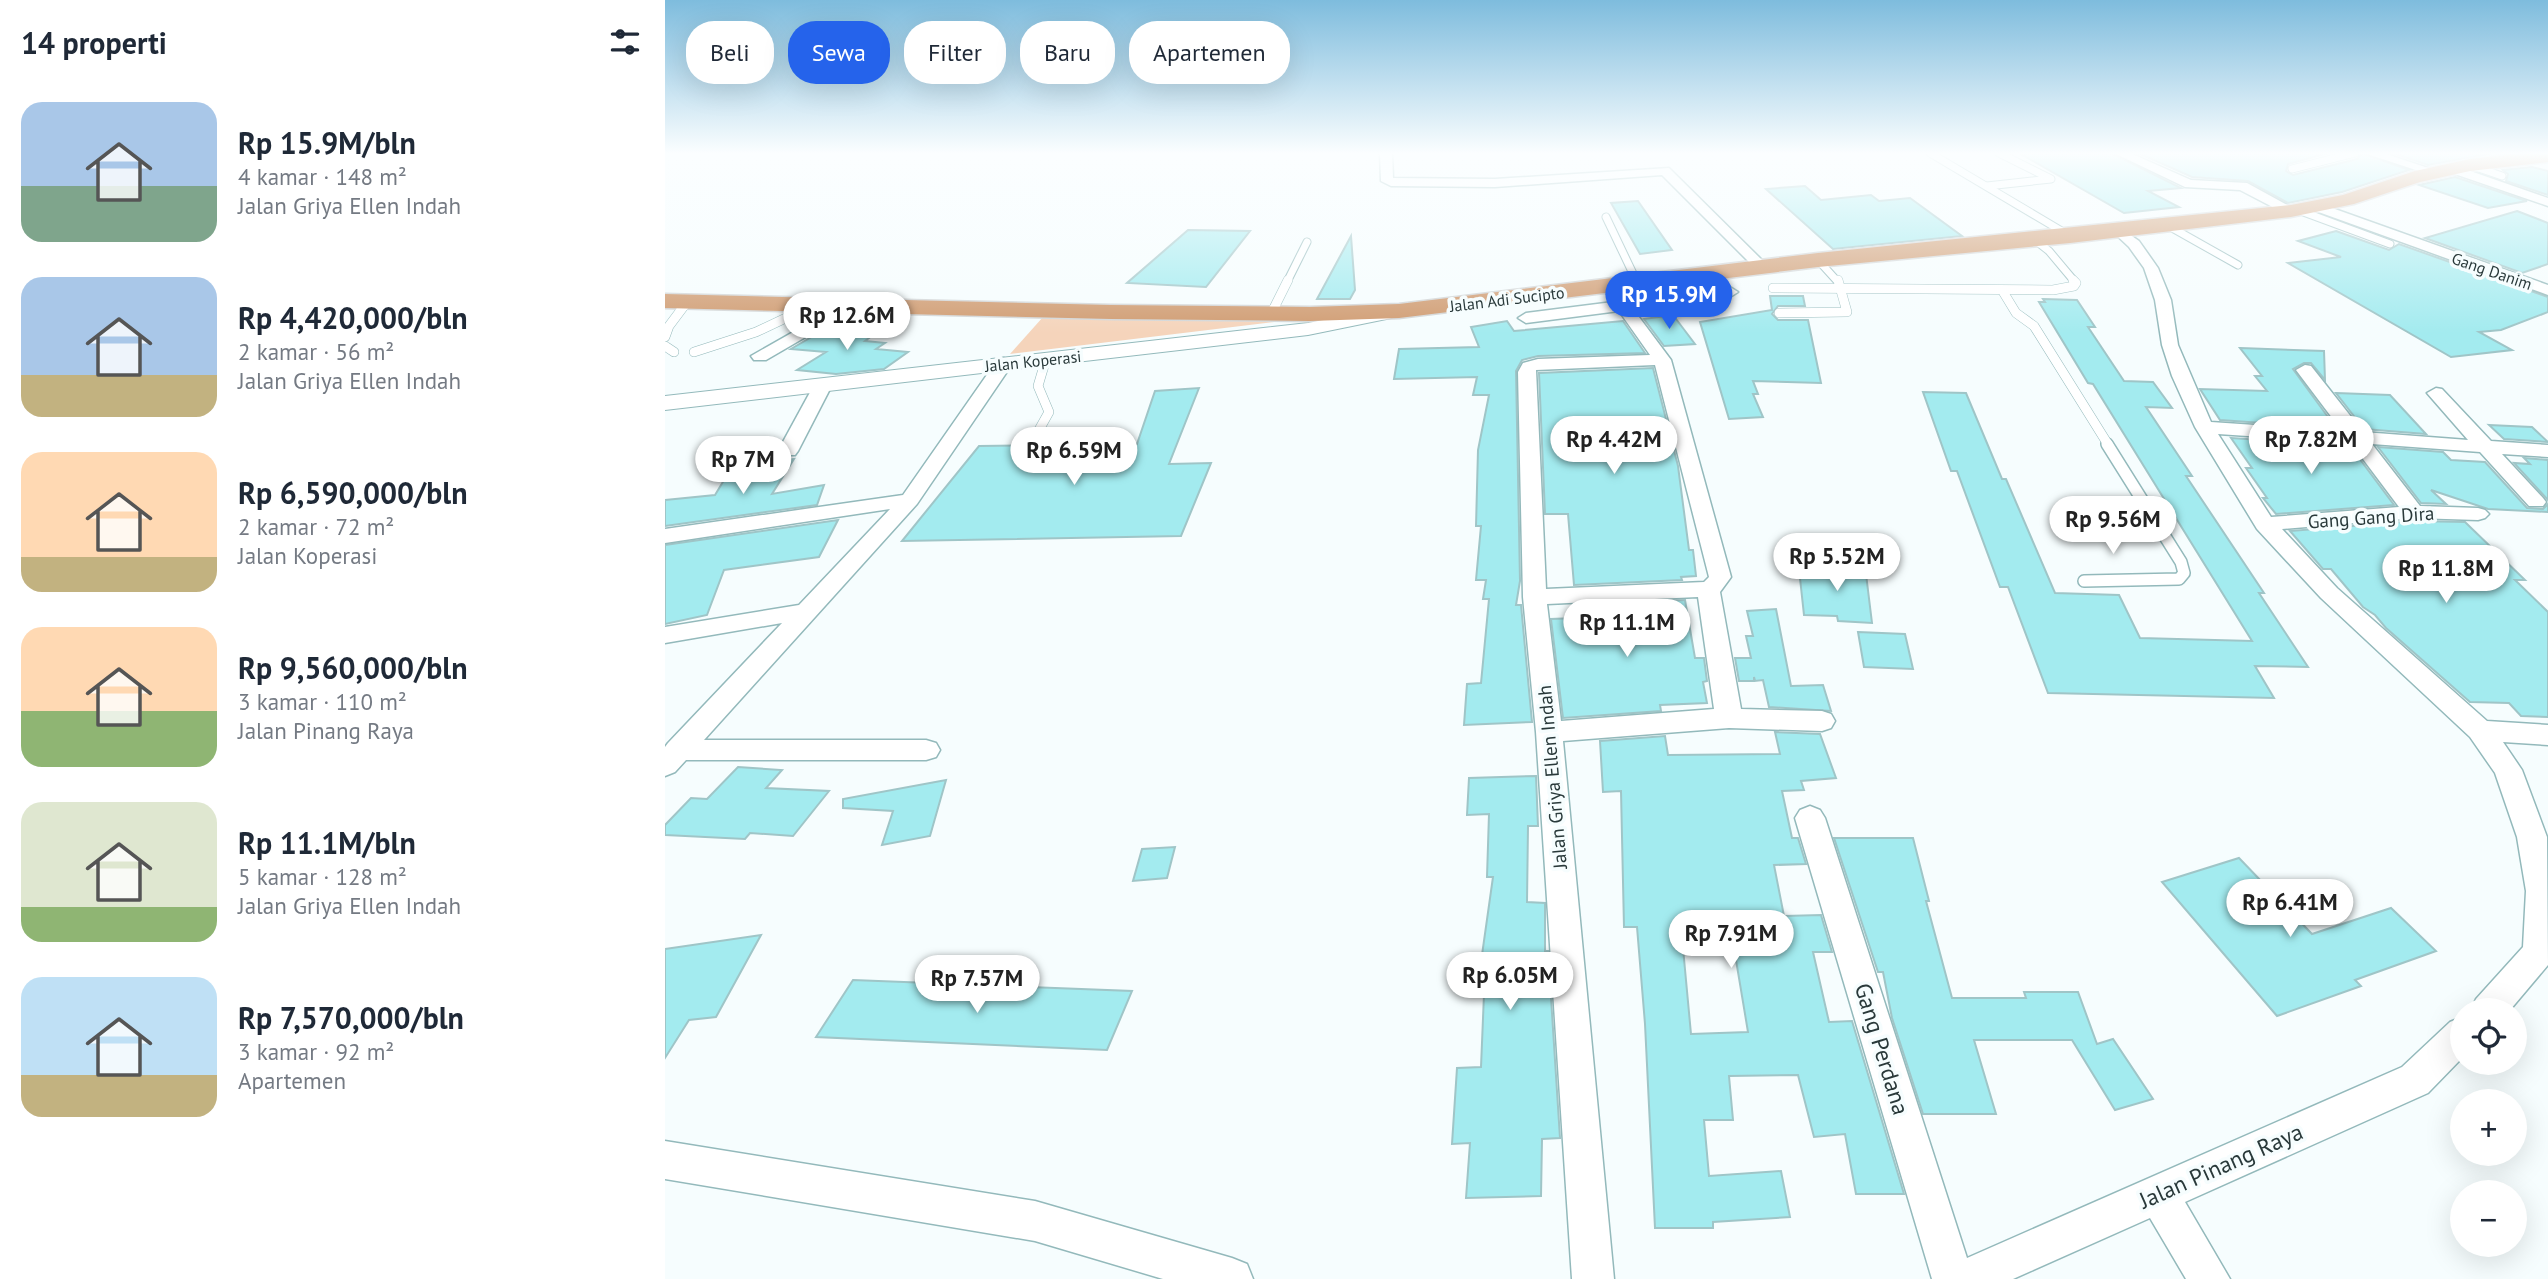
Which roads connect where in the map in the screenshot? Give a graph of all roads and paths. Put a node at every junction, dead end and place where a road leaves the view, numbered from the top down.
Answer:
1 (1707, 213) edge
2 (2031, 213) edge
3 (2305, 213) edge
4 (2320, 213) edge
5 (2321, 213) edge
6 (1606, 217) dead end
7 (2179, 232) junction
8 (2070, 236) junction
9 (2127, 238) junction
10 (1307, 242) dead end
11 (2390, 244) dead end
12 (2042, 245) junction
13 (2238, 265) dead end
14 (1762, 267) junction
15 (1826, 268) junction
16 (1638, 283) junction
17 (1773, 288) dead end
18 (1841, 288) junction
19 (2002, 290) junction
20 (2548, 290) edge
21 (1730, 292) dead end
22 (1617, 297) junction
23 (676, 302) edge
24 (809, 307) junction
25 (846, 307) junction
26 (1779, 313) dead end
27 (1271, 314) junction
28 (1526, 318) dead end
29 (1309, 322) junction
30 (665, 337) edge
31 (665, 346) edge
32 (674, 352) dead end
33 (694, 352) dead end
34 (760, 356) dead end
35 (1046, 359) junction
36 (1662, 360) junction
37 (1004, 363) junction
38 (2305, 370) dead end
39 (823, 385) junction
40 (2436, 393) dead end
41 (665, 403) edge
42 (2204, 427) junction
43 (1035, 437) dead end
44 (2355, 438) junction
45 (2485, 447) junction
46 (787, 451) dead end
47 (2548, 451) edge
48 (910, 500) junction
49 (2536, 502) dead end
50 (2414, 512) junction
51 (2478, 514) dead end
52 (2265, 524) junction
53 (665, 536) edge
54 (2084, 580) dead end
55 (1708, 589) junction
56 (1535, 597) junction
57 (810, 611) junction
58 (665, 635) edge
59 (1729, 718) junction
60 (1822, 721) dead end
61 (2480, 730) junction
62 (1549, 732) junction
63 (2548, 735) edge
64 (926, 750) dead end
65 (668, 761) edge
66 (1809, 818) dead end
67 (2543, 955) edge
68 (2500, 998) edge
69 (2450, 1046) edge
70 (665, 1160) edge
71 (2158, 1194) junction
72 (1187, 1273) edge
73 (1232, 1279) edge
74 (1593, 1279) edge
75 (1954, 1279) edge
76 (1966, 1279) edge
77 (2209, 1279) edge

1 - 14 street
2 - 8 lane
3 - 7 highway, Jalan Adi Sucipto
4 - 11 lane
5 - 20 street, Gang Danim
6 - 16 lane
7 - 9 highway, Jalan Adi Sucipto
7 - 13 lane
8 - 9 highway, Jalan Adi Sucipto
8 - 12 highway, Jalan Adi Sucipto
9 - 42 street
10 - 27 lane
12 - 15 highway, Jalan Adi Sucipto
12 - 19 lane
14 - 15 highway, Jalan Adi Sucipto
14 - 16 highway, Jalan Adi Sucipto
15 - 18 lane
16 - 22 highway, Jalan Adi Sucipto
17 - 18 lane
18 - 19 lane
18 - 26 lane
19 - 54 lane
21 - 22 street
22 - 28 street
22 - 29 highway, Jalan Adi Sucipto
22 - 36 street
23 - 24 highway, Jalan Adi Sucipto
23 - 30 lane
24 - 25 highway, Jalan Adi Sucipto
24 - 33 lane
25 - 27 highway, Jalan Adi Sucipto
25 - 34 street
27 - 29 highway, Jalan Adi Sucipto
29 - 35 street, Jalan Koperasi
31 - 32 lane
35 - 37 street, Jalan Koperasi
35 - 43 lane
36 - 55 street
36 - 56 street, Jalan Griya Ellen Indah
37 - 39 street, Jalan Koperasi
37 - 48 street
38 - 44 street
39 - 41 street, Jalan Koperasi
39 - 46 street
40 - 45 street
42 - 44 street
42 - 52 street
44 - 45 street
44 - 50 street
45 - 47 street
45 - 49 street
48 - 53 street
48 - 57 street
50 - 51 street, Gang Gang Dira
50 - 52 street, Gang Gang Dira
52 - 61 street
55 - 56 street
55 - 59 street
56 - 62 street, Jalan Griya Ellen Indah
57 - 58 street
57 - 65 street
59 - 60 street
59 - 62 street
61 - 63 street
61 - 67 street
62 - 74 street, Jalan Griya Ellen Indah
64 - 65 street
66 - 75 street, Gang Perdana
67 - 68 street
69 - 71 street, Jalan Pinang Raya
70 - 72 street
71 - 76 street, Jalan Pinang Raya
71 - 77 street
72 - 73 street

